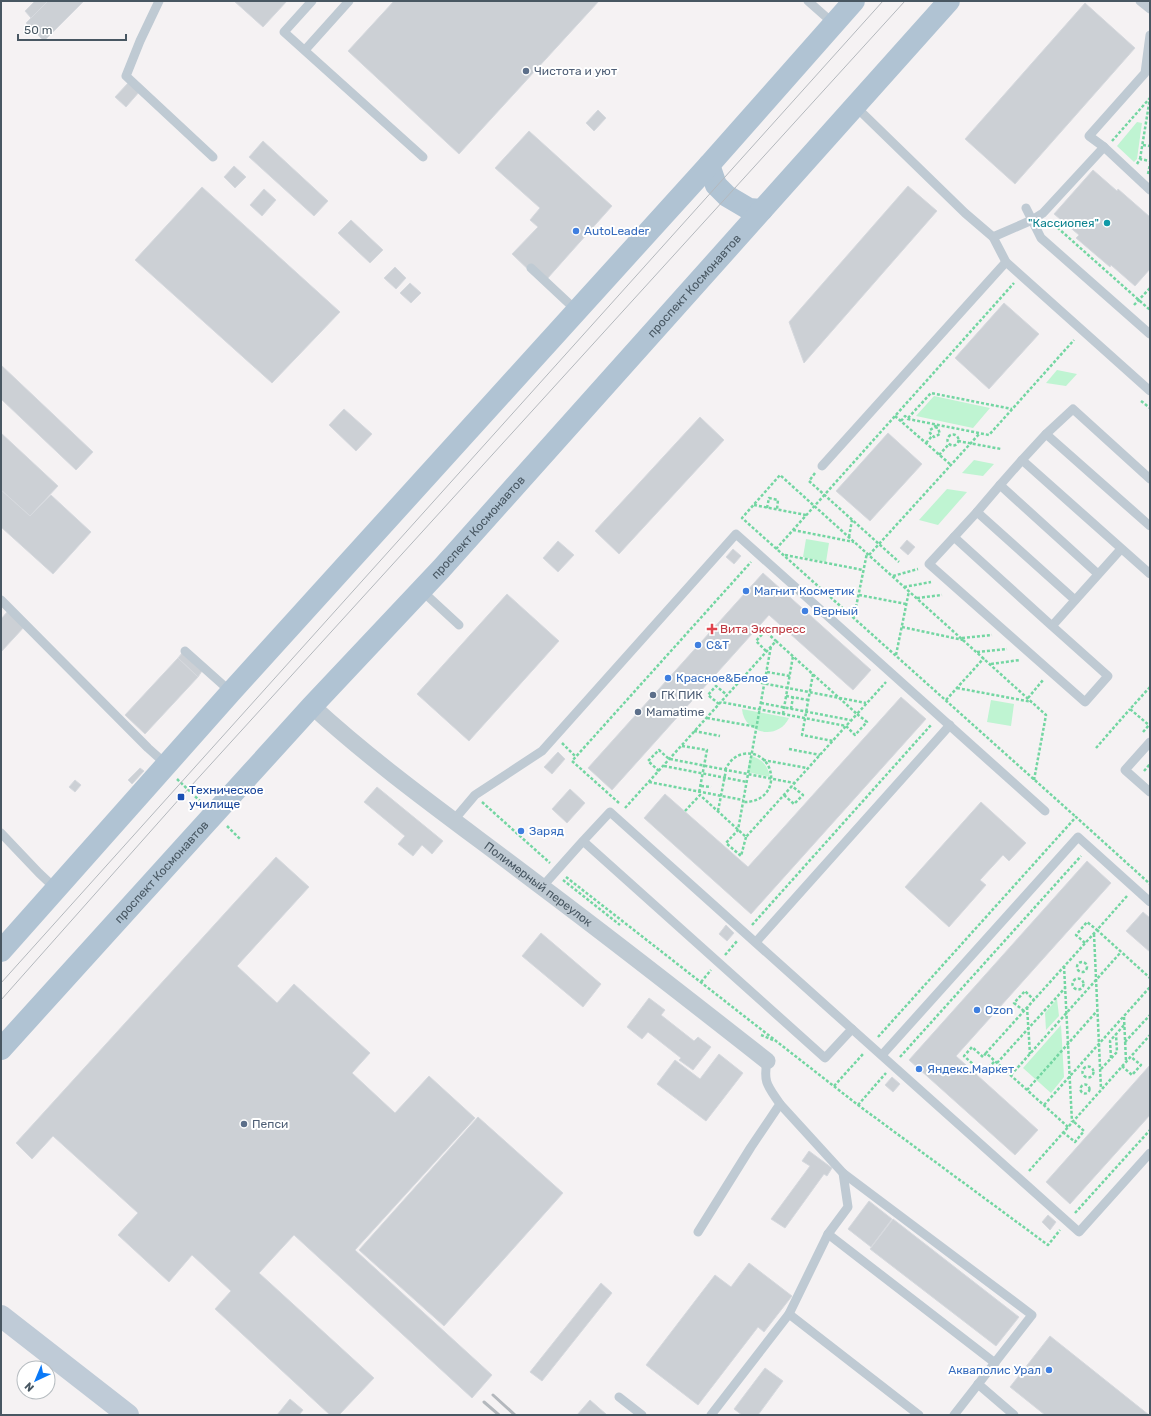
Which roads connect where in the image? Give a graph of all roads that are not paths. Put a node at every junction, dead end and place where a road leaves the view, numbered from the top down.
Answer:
1 (159, 1) edge
2 (312, 1) edge
3 (349, 1) edge
4 (808, 1) edge
5 (854, 1) edge
6 (949, 1) edge
7 (1140, 1) edge
8 (1150, 9) edge
9 (834, 24) junction
10 (1150, 35) edge
11 (305, 50) junction
12 (1148, 75) edge
13 (855, 106) junction
14 (1105, 149) junction
15 (213, 157) dead end
16 (423, 157) dead end
17 (709, 165) junction
18 (1150, 190) edge
19 (1026, 208) dead end
20 (762, 210) junction
21 (1032, 220) junction
22 (993, 237) junction
23 (1006, 262) junction
24 (531, 268) dead end
25 (577, 311) junction
26 (1150, 334) edge
27 (1150, 392) edge
28 (1046, 434) junction
29 (1022, 460) junction
30 (822, 466) road end
31 (1150, 479) edge
32 (1000, 486) junction
33 (977, 512) junction
34 (1150, 526) edge
35 (954, 537) junction
36 (1121, 549) junction
37 (1098, 574) junction
38 (1150, 574) edge
39 (421, 590) junction
40 (1, 600) edge
41 (1075, 600) junction
42 (459, 625) dead end
43 (1052, 626) junction
44 (185, 651) dead end
45 (231, 692) junction
46 (312, 706) junction
47 (950, 726) junction
48 (1150, 742) edge
49 (166, 766) junction
50 (1150, 792) edge
51 (1045, 811) dead end
52 (453, 821) junction
53 (1, 833) edge
54 (583, 841) junction
55 (542, 887) junction
56 (56, 889) junction
57 (1150, 902) edge
58 (756, 942) junction
59 (1, 952) edge
60 (852, 1029) junction
61 (1, 1049) edge
62 (882, 1055) junction
63 (767, 1060) joint
64 (780, 1104) junction
65 (1150, 1153) edge
66 (843, 1173) junction
67 (698, 1232) dead end
68 (828, 1234) junction
69 (789, 1314) junction
70 (1, 1316) edge
71 (995, 1363) junction
72 (978, 1384) junction
73 (619, 1397) dead end
74 (128, 1415) edge
75 (642, 1415) edge
76 (711, 1415) edge
77 (920, 1415) edge
78 (954, 1415) edge
79 (1014, 1415) edge

1 - 15 lane
2 - 11 lane
3 - 11 lane
4 - 9 lane
5 - 9 main road
6 - 13 main road, проспект Космонавтов
7 - 8 lane
9 - 17 main road
10 - 12 lane
11 - 16 lane
12 - 14 lane
13 - 20 main road, проспект Космонавтов
13 - 22 lane
14 - 18 lane
14 - 21 lane
17 - 20 main road
17 - 25 main road
19 - 21 lane
20 - 39 main road, проспект Космонавтов
21 - 22 lane
21 - 26 lane
22 - 23 lane
23 - 27 lane
23 - 30 lane
24 - 25 lane
25 - 45 main road
28 - 29 lane
28 - 31 lane
28 - 34 lane
29 - 32 lane
29 - 36 lane
32 - 33 lane
32 - 37 lane
33 - 35 lane
33 - 41 lane
35 - 43 lane
35 - 43 lane
36 - 37 lane
36 - 38 lane
37 - 41 lane
39 - 42 lane
39 - 46 main road, проспект Космонавтов
40 - 49 lane
41 - 43 lane
44 - 45 lane
45 - 49 main road
46 - 52 street, Полимерный переулок
46 - 61 main road, проспект Космонавтов
47 - 51 lane
47 - 52 lane
47 - 58 lane
48 - 50 lane
49 - 56 main road
52 - 55 street, Полимерный переулок
53 - 56 lane
54 - 55 lane
54 - 58 lane
54 - 60 lane
55 - 63 street, Полимерный переулок
56 - 59 main road
57 - 62 lane
58 - 60 lane
60 - 62 lane
62 - 65 lane
63 - 64 lane
64 - 66 lane
64 - 67 lane
66 - 68 lane
66 - 71 lane
68 - 69 lane
68 - 71 lane
69 - 76 lane
69 - 77 lane
70 - 74 street
71 - 72 lane
72 - 78 lane
72 - 79 lane
73 - 75 lane

